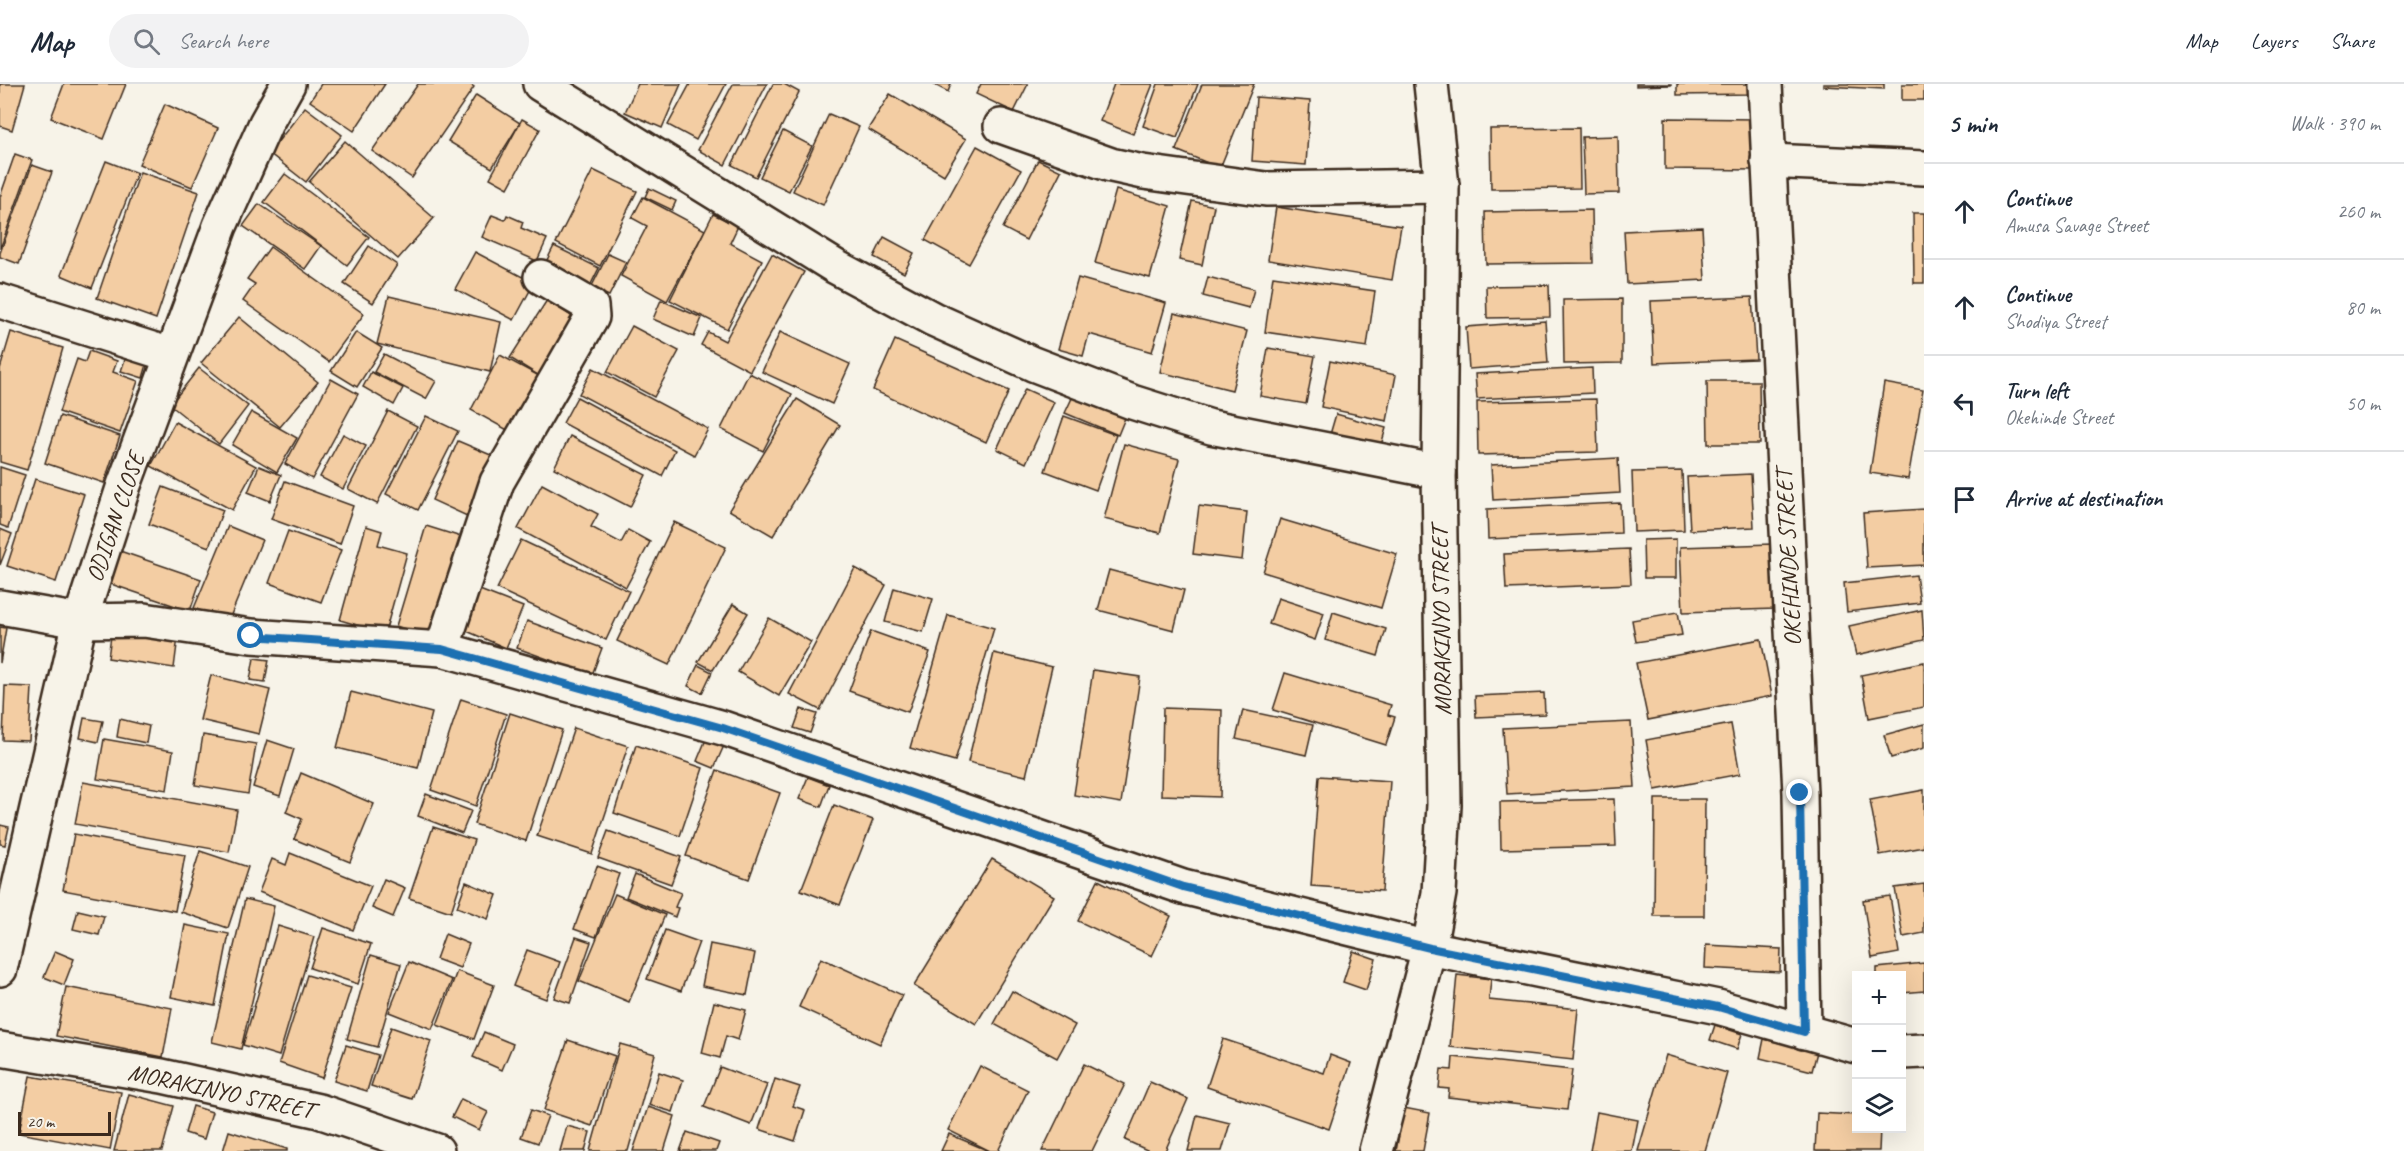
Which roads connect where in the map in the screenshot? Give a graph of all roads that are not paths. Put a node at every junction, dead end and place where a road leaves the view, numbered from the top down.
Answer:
1 (288, 84) edge
2 (540, 84) edge
3 (1431, 84) edge
4 (1764, 84) edge
5 (1001, 126) dead end
6 (1768, 161) junction
7 (1924, 168) edge
8 (1442, 186) junction
9 (541, 277) dead end
10 (0, 301) edge
11 (171, 355) junction
12 (1438, 472) junction
13 (0, 607) edge
14 (80, 621) junction
15 (442, 649) junction
16 (1430, 948) junction
17 (0, 969) edge
18 (1804, 1032) junction
19 (1852, 1045) edge
20 (0, 1049) edge
21 (1924, 1051) edge
22 (1906, 1052) edge
23 (436, 1151) edge
24 (1376, 1151) edge

1 - 11 street, ODIGAN CLOSE
2 - 12 street
3 - 8 street, MORAKINYO STREET
4 - 6 street, OKEHINDE STREET
5 - 8 street
6 - 7 street
6 - 18 street, OKEHINDE STREET
8 - 12 street, MORAKINYO STREET
9 - 15 street
10 - 11 street
11 - 14 street, ODIGAN CLOSE
12 - 16 street, MORAKINYO STREET
13 - 14 street
14 - 15 street
14 - 17 street, ODIGAN CLOSE
15 - 16 street
16 - 18 street
16 - 24 street, MORAKINYO STREET
18 - 19 street
20 - 23 street, MORAKINYO STREET
21 - 22 street

